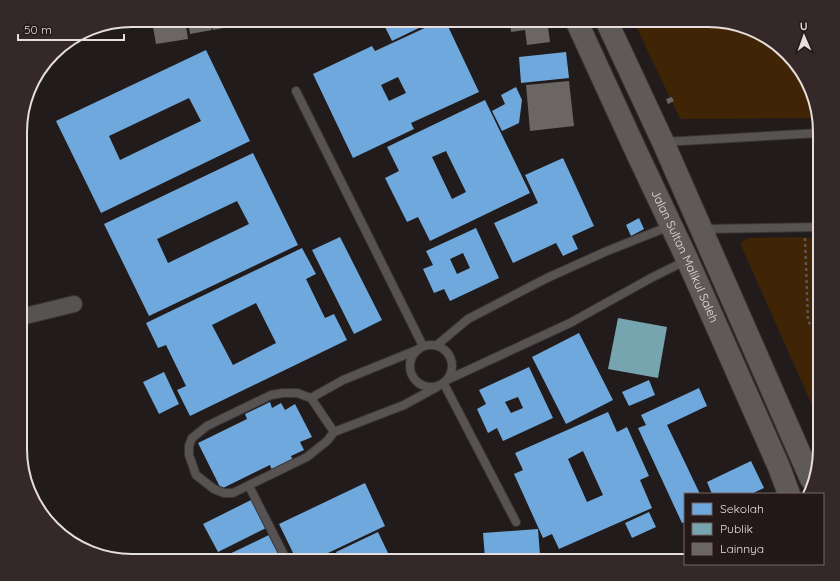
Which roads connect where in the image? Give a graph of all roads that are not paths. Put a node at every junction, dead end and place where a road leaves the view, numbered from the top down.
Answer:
1 (579, 27) edge
2 (610, 27) edge
3 (296, 91) dead end
4 (813, 133) edge
5 (663, 142) junction
6 (672, 226) junction
7 (813, 227) edge
8 (701, 229) junction
9 (687, 259) junction
10 (74, 304) dead end
11 (27, 316) edge
12 (437, 345) junction
13 (420, 348) junction
14 (443, 383) junction
15 (311, 398) junction
16 (334, 432) junction
17 (801, 455) junction
18 (779, 467) junction
19 (809, 475) edge
20 (249, 486) junction
21 (789, 493) edge
22 (516, 522) dead end
23 (283, 554) edge

1 - 6 main road, Jalan Sultan Malikul Saleh
2 - 5 main road, Jalan Sultan Malikul Saleh
3 - 13 lane
4 - 5 lane
5 - 8 main road, Jalan Sultan Malikul Saleh
6 - 9 main road, Jalan Sultan Malikul Saleh
6 - 12 lane
7 - 8 lane
8 - 17 main road, Jalan Sultan Malikul Saleh
9 - 14 lane
9 - 18 main road, Jalan Sultan Malikul Saleh
10 - 11 street
12 - 13 lane
12 - 14 lane
13 - 14 lane
13 - 15 lane
14 - 16 lane
14 - 22 lane
15 - 16 lane
15 - 20 lane
16 - 20 lane
17 - 18 main road
17 - 19 main road, Jalan Sultan Malikul Saleh
18 - 21 main road, Jalan Sultan Malikul Saleh
20 - 23 lane

